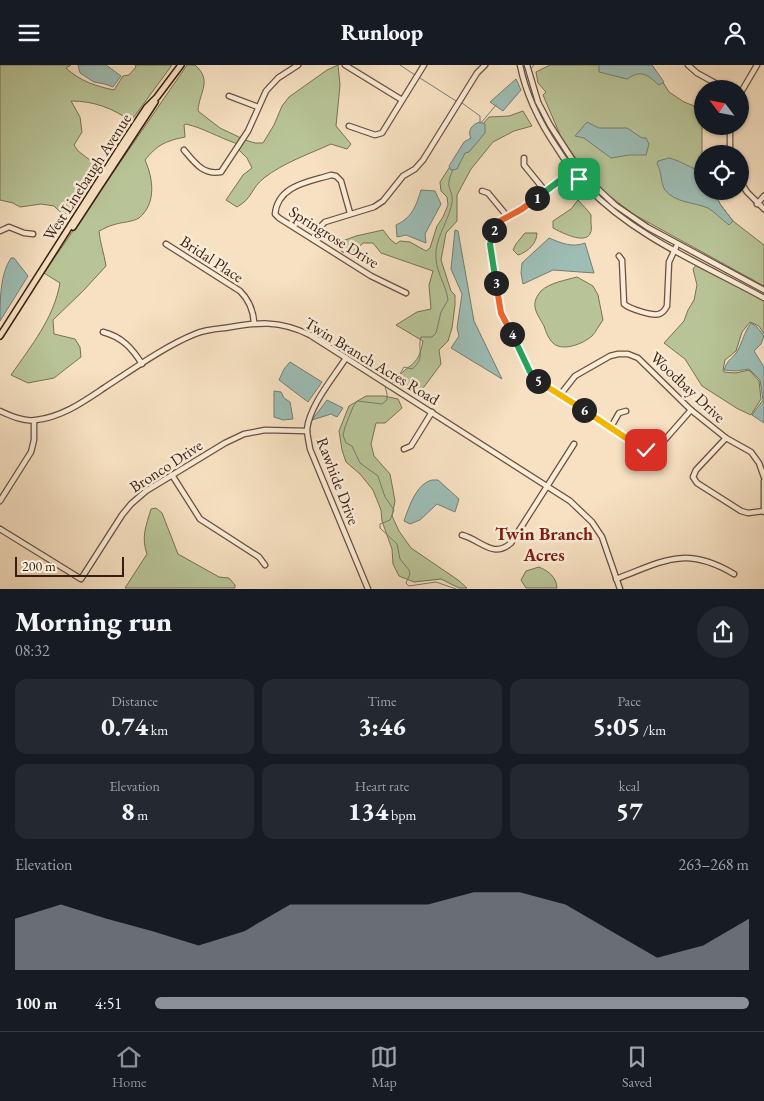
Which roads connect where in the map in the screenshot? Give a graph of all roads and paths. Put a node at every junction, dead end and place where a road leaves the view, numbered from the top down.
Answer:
1 (181, 65) edge
2 (298, 65) edge
3 (345, 65) edge
4 (424, 65) edge
5 (485, 65) edge
6 (520, 65) edge
7 (527, 65) edge
8 (688, 65) edge
9 (757, 65) edge
10 (710, 80) edge
11 (748, 80) edge
12 (230, 95) dead end
13 (402, 100) junction
14 (542, 100) dead end
15 (258, 107) junction
16 (541, 107) junction
17 (349, 126) dead end
18 (184, 151) dead end
19 (524, 158) dead end
20 (578, 167) junction
21 (572, 171) junction
22 (482, 191) dead end
23 (546, 192) junction
24 (749, 193) edge
25 (764, 196) edge
26 (757, 204) junction
27 (764, 209) edge
28 (350, 213) junction
29 (507, 216) junction
30 (0, 231) edge
31 (33, 233) dead end
32 (313, 239) junction
33 (166, 243) dead end
34 (678, 244) junction
35 (675, 250) junction
36 (620, 256) dead end
37 (763, 288) edge
38 (406, 293) dead end
39 (758, 295) junction
40 (764, 298) edge
41 (254, 323) junction
42 (103, 332) dead end
43 (0, 336) edge
44 (346, 358) junction
45 (142, 364) junction
46 (560, 395) junction
47 (691, 410) junction
48 (0, 411) edge
49 (626, 411) dead end
50 (432, 412) junction
51 (34, 421) junction
52 (610, 427) junction
53 (307, 431) junction
54 (726, 438) junction
55 (574, 444) dead end
56 (404, 449) dead end
57 (172, 475) junction
58 (764, 477) edge
59 (764, 481) edge
60 (547, 485) junction
61 (0, 501) edge
62 (764, 512) edge
63 (0, 529) edge
64 (462, 535) dead end
65 (266, 565) dead end
66 (734, 574) dead end
67 (616, 579) junction
68 (368, 589) edge
69 (620, 589) edge

1 - 43 main road, West Linebaugh Avenue
2 - 15 street
3 - 13 street
4 - 13 street
5 - 28 street
6 - 21 street
7 - 16 street
8 - 10 street
9 - 11 street
12 - 15 street
13 - 17 street
14 - 16 street
15 - 18 street
16 - 20 street
19 - 23 street
20 - 21 street
20 - 34 street
21 - 23 street
21 - 35 street
22 - 29 street
23 - 29 street
24 - 26 street
25 - 26 street
26 - 27 street
28 - 32 street
28 - 32 street, Springrose Drive
29 - 46 street
30 - 31 street
32 - 38 street, Springrose Drive
33 - 41 street, Bridal Place
34 - 35 street
34 - 37 street
35 - 36 street
35 - 39 street
37 - 39 street
39 - 40 street
41 - 44 street, Twin Branch Acres Road
41 - 45 street, Twin Branch Acres Road
42 - 45 street
44 - 50 street, Twin Branch Acres Road
44 - 53 street, Rawhide Drive
45 - 51 street, Twin Branch Acres Road
46 - 47 street, Woodbay Drive
46 - 52 street
47 - 52 street
47 - 54 street, Woodbay Drive
48 - 51 street, Twin Branch Acres Road
49 - 52 street
50 - 56 street
50 - 60 street, Twin Branch Acres Road
51 - 61 street
53 - 57 street, Bronco Drive
53 - 68 street, Rawhide Drive
54 - 58 street, Woodbay Drive
54 - 62 street
55 - 60 street
57 - 63 street, Bronco Drive
57 - 65 street
59 - 62 street
60 - 64 street
60 - 67 street, Twin Branch Acres Road
66 - 67 street
67 - 69 street, Twin Branch Acres Road

